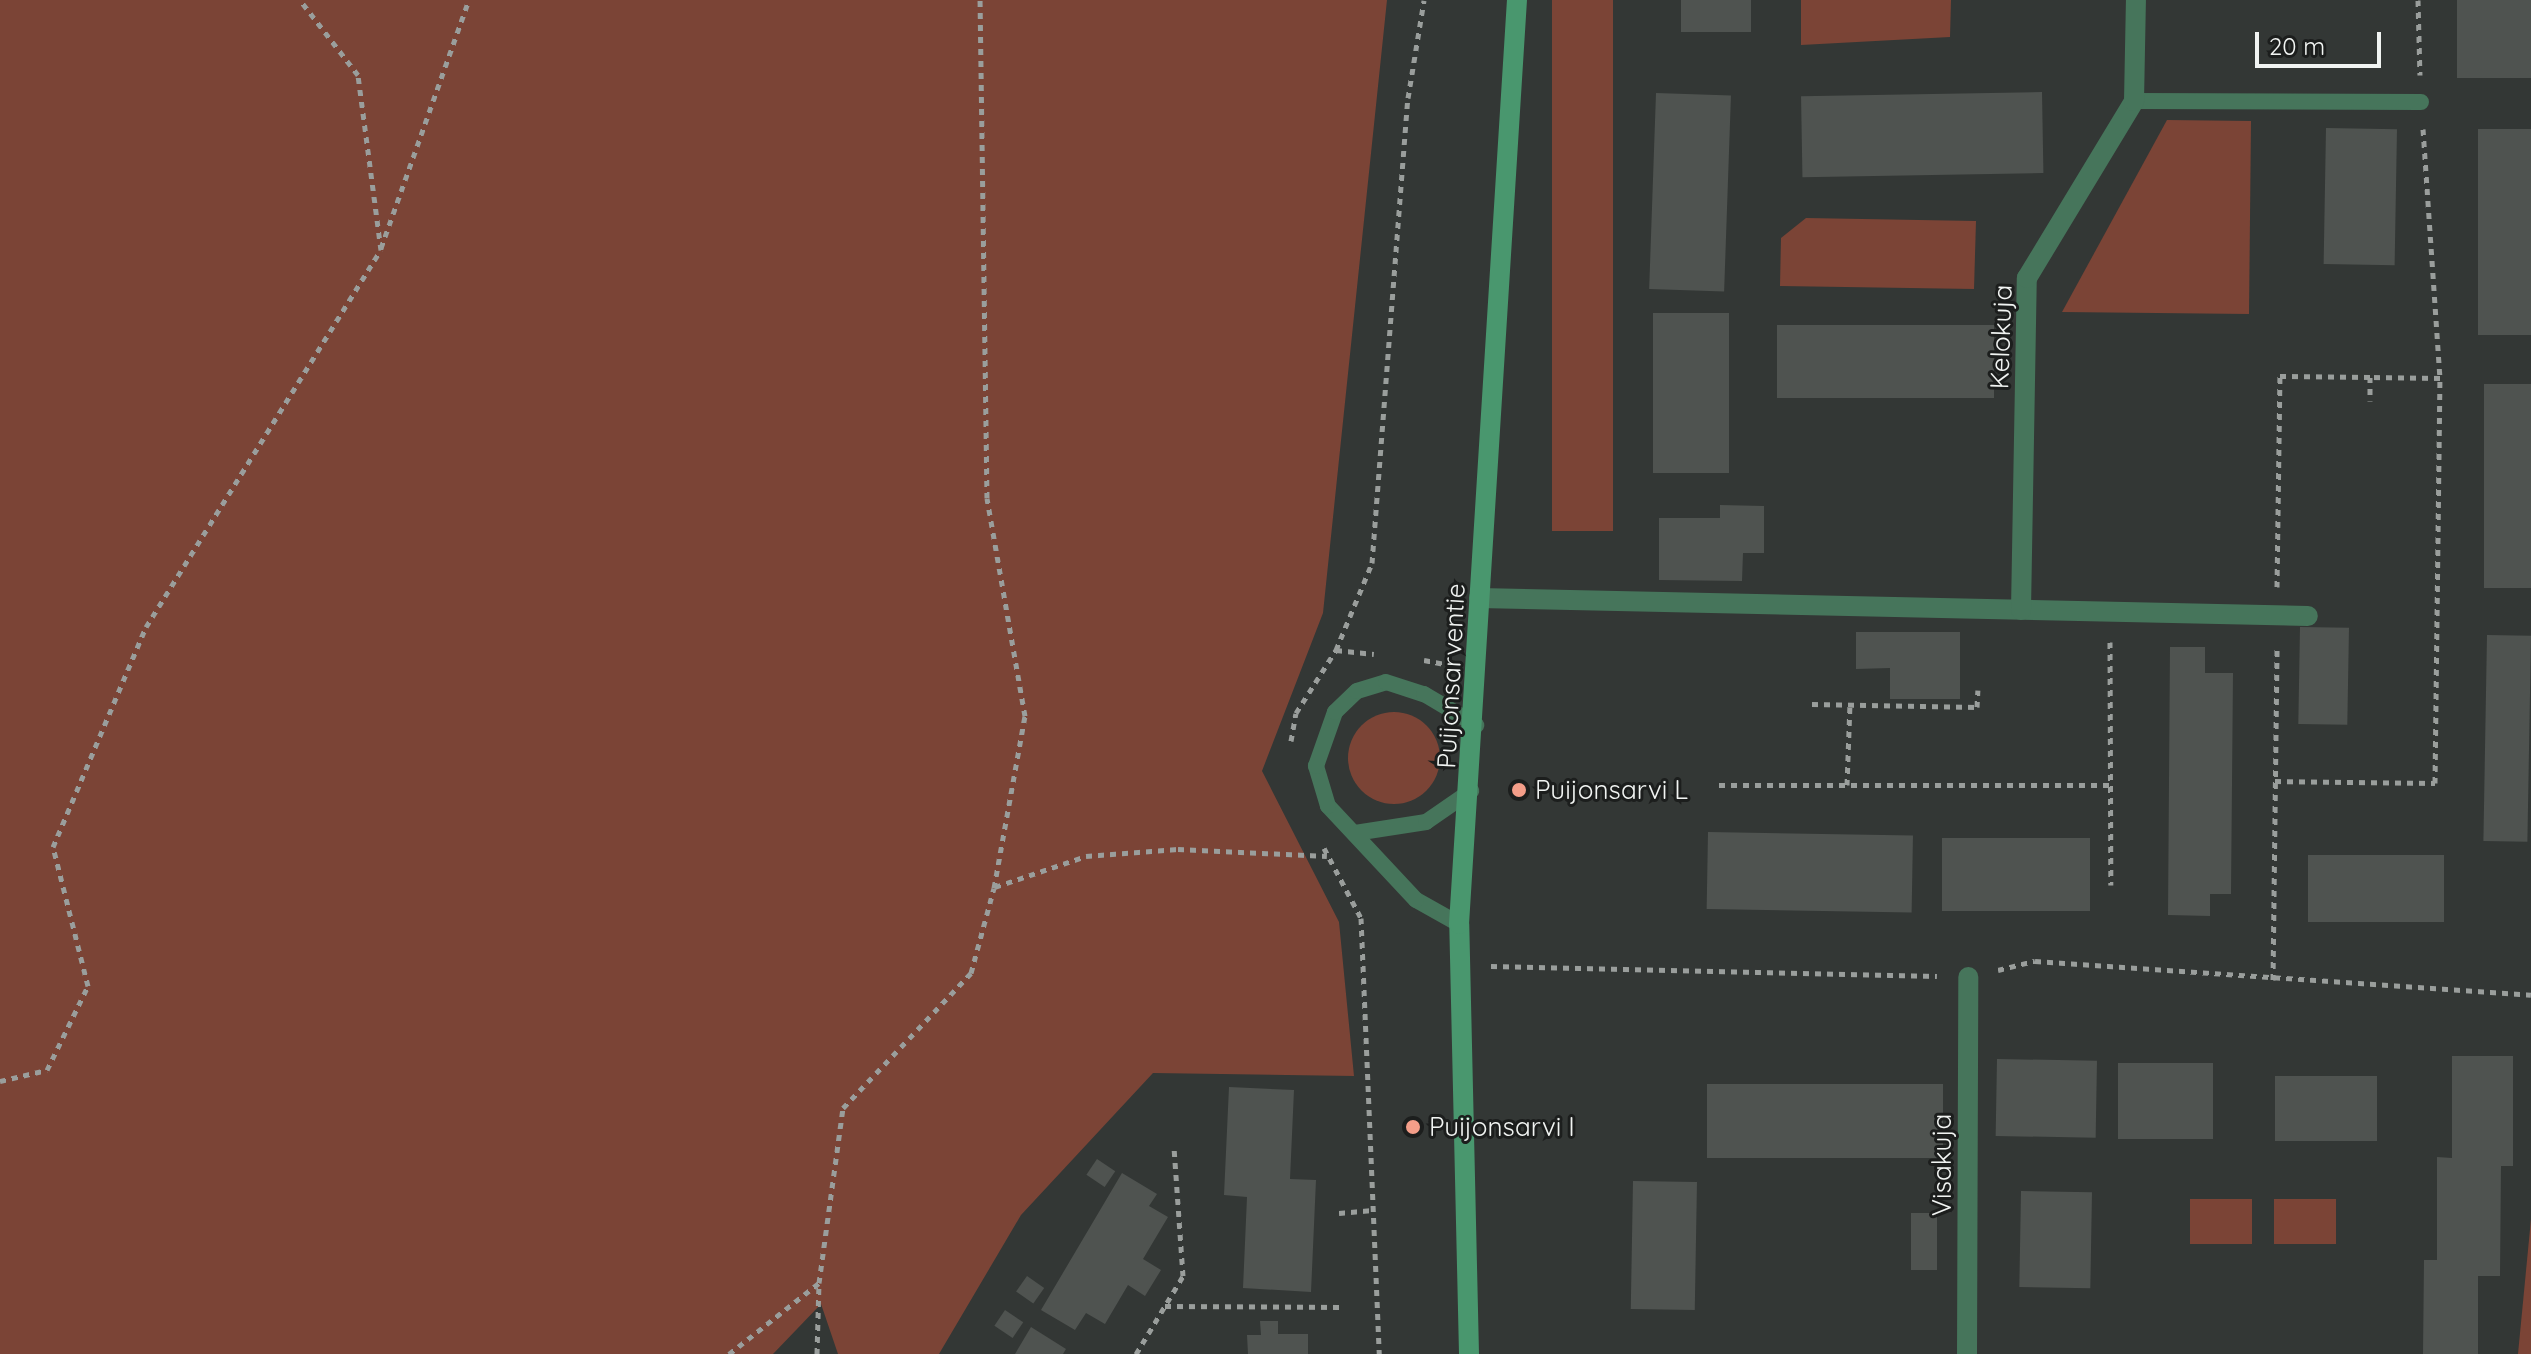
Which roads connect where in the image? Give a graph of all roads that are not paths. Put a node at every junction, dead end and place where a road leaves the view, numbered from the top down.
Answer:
1 (1517, 0) edge
2 (2136, 0) edge
3 (2134, 101) junction
4 (2421, 102) road end
5 (1479, 598) junction
6 (2021, 610) junction
7 (2308, 616) dead end
8 (1476, 725) junction
9 (1471, 791) junction
10 (1355, 833) junction
11 (1459, 924) junction
12 (1968, 977) road end
13 (1469, 1354) edge
14 (1967, 1354) edge

1 - 5 main road, Puijonsarventie
2 - 3 street
3 - 4 lane
3 - 6 street, Kelokuja
5 - 6 street
5 - 8 main road, Puijonsarventie
6 - 7 street
8 - 9 main road, Puijonsarventie
8 - 10 lane
9 - 10 lane
9 - 11 main road, Puijonsarventie
10 - 11 lane
11 - 13 main road, Puijonsarventie
12 - 14 street, Visakuja

